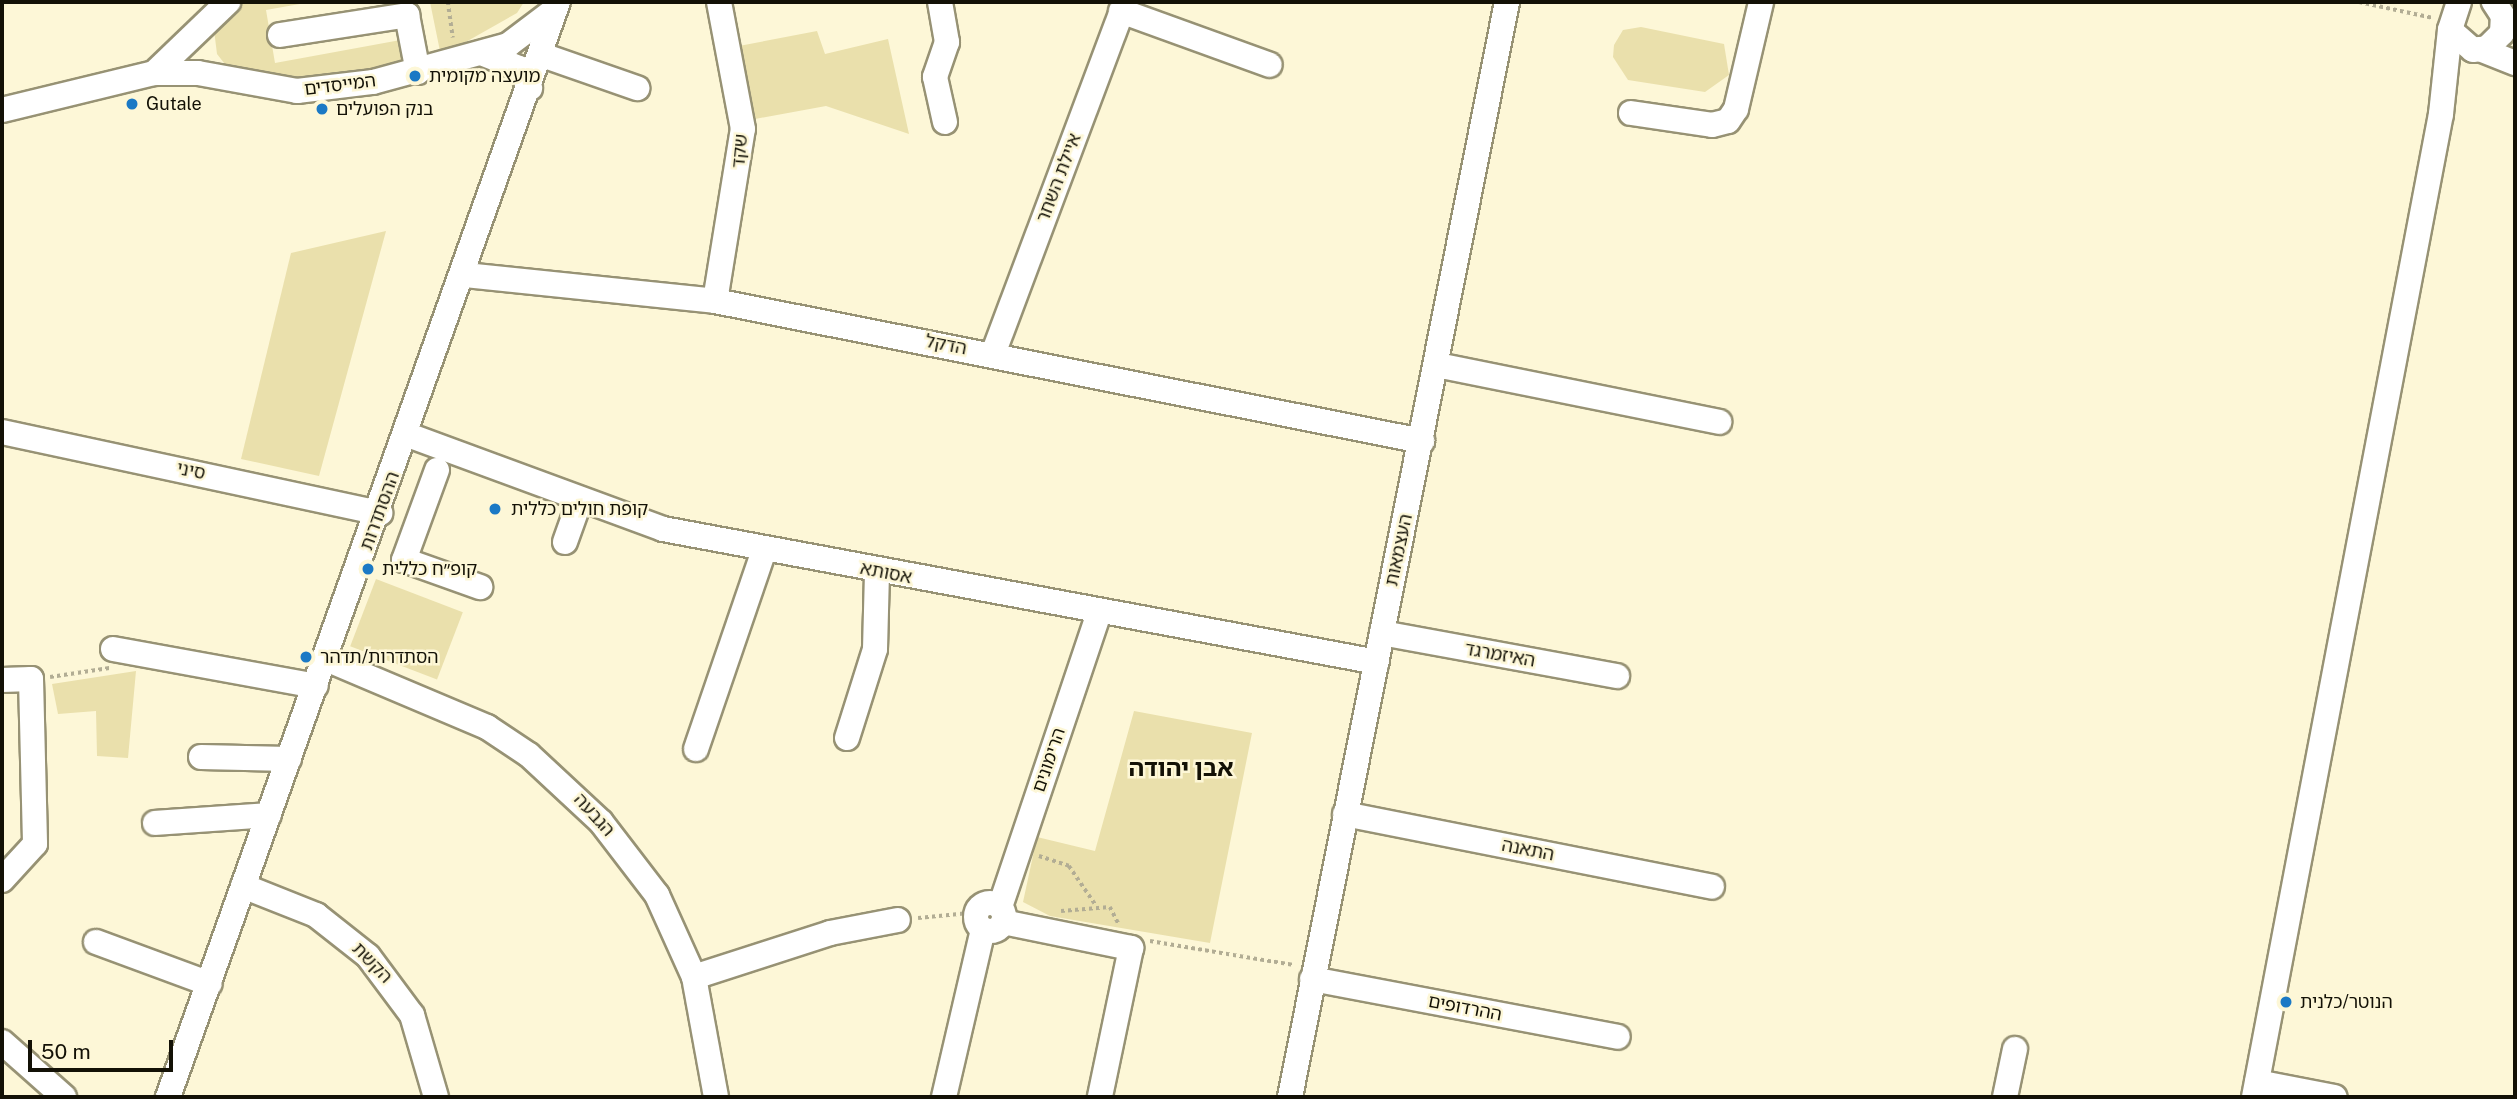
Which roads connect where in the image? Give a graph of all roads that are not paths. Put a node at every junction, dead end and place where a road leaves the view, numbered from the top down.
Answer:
1 (228, 2) edge
2 (719, 2) edge
3 (940, 2) edge
4 (1507, 2) edge
5 (1761, 2) edge
6 (2494, 2) edge
7 (1123, 6) edge
8 (556, 7) edge
9 (2454, 12) edge
10 (2504, 25) junction
11 (198, 34) junction
12 (280, 34) dead end
13 (2478, 49) junction
14 (2515, 49) edge
15 (484, 54) junction
16 (542, 55) junction
17 (2515, 63) edge
18 (1270, 65) dead end
19 (418, 72) junction
20 (154, 73) junction
21 (221, 78) junction
22 (530, 88) junction
23 (637, 88) dead end
24 (2, 110) edge
25 (1630, 113) dead end
26 (2441, 114) junction
27 (945, 122) dead end
28 (466, 275) junction
29 (715, 301) junction
30 (993, 354) junction
31 (1437, 365) junction
32 (1719, 422) dead end
33 (2, 432) edge
34 (408, 435) junction
35 (1422, 441) junction
36 (437, 470) dead end
37 (579, 503) junction
38 (382, 506) junction
39 (422, 511) junction
40 (565, 542) dead end
41 (764, 551) junction
42 (877, 572) junction
43 (480, 587) dead end
44 (1099, 613) junction
45 (1382, 633) junction
46 (113, 649) road end
47 (326, 659) junction
48 (1377, 662) junction
49 (1617, 676) dead end
50 (2, 680) edge
51 (316, 686) junction
52 (846, 738) dead end
53 (696, 749) dead end
54 (201, 757) dead end
55 (289, 759) junction
56 (1345, 814) junction
57 (269, 815) junction
58 (155, 823) dead end
59 (2, 880) edge
60 (243, 886) junction
61 (1712, 887) dead end
62 (991, 918) junction
63 (898, 920) road end
64 (96, 942) dead end
65 (1313, 974) junction
66 (694, 978) junction
67 (211, 984) junction
68 (1618, 1037) dead end
69 (2, 1042) edge
70 (2014, 1049) dead end
71 (2256, 1090) edge
72 (64, 1097) edge
73 (168, 1097) edge
74 (436, 1097) edge
75 (716, 1097) edge
76 (944, 1097) edge
77 (1100, 1097) edge
78 (1290, 1097) edge
79 (2005, 1097) edge
80 (2335, 1097) edge

1 - 11 street, המייסדים
2 - 29 street, שקד
3 - 27 street
4 - 31 street, העצמאות
5 - 25 street
6 - 10 street
7 - 18 street
7 - 30 street, איילת השחר
8 - 15 street, המייסדים
8 - 16 street, ההסתדרות
9 - 13 street
9 - 26 street
10 - 13 street
10 - 14 street
11 - 20 street, המייסדים
11 - 21 street
12 - 19 street
13 - 17 street
13 - 26 street
15 - 19 street, המייסדים
15 - 22 street
16 - 22 street, ההסתדרות
16 - 23 street
19 - 21 street, המייסדים
20 - 21 street, המייסדים
20 - 24 street, המייסדים
22 - 28 street, ההסתדרות
26 - 71 street
28 - 29 street, הדקל
28 - 34 street, ההסתדרות
29 - 30 street, הדקל
30 - 35 street, הדקל
31 - 32 street
31 - 35 street, העצמאות
33 - 38 street, סיני
34 - 37 street, אסותא
34 - 38 street, ההסתדרות
35 - 45 street, העצמאות
36 - 39 street
37 - 40 street
37 - 41 street, אסותא
38 - 39 street, סיני
38 - 47 street, ההסתדרות
39 - 43 street
41 - 42 street, אסותא
41 - 53 street
42 - 44 street, אסותא
42 - 52 street
44 - 48 street, אסותא
44 - 62 street, הרימונים
45 - 48 street, העצמאות
45 - 49 street, האיזמרגד
46 - 51 street
47 - 51 street, ההסתדרות
47 - 66 street, הגבעה
48 - 56 street, העצמאות
50 - 59 street
51 - 55 street, ההסתדרות
54 - 55 street
55 - 57 street, ההסתדרות
56 - 61 street, התאנה
56 - 65 street, העצמאות
57 - 58 street
57 - 60 street, ההסתדרות
60 - 67 street, ההסתדרות
60 - 74 street, הקשת
62 - 76 street, הרימונים
62 - 77 street
63 - 66 street
64 - 67 street
65 - 68 street, ההרדופים
65 - 78 street, העצמאות
66 - 75 street, הגבעה
67 - 73 street, ההסתדרות
69 - 72 street
70 - 79 street
71 - 80 street

